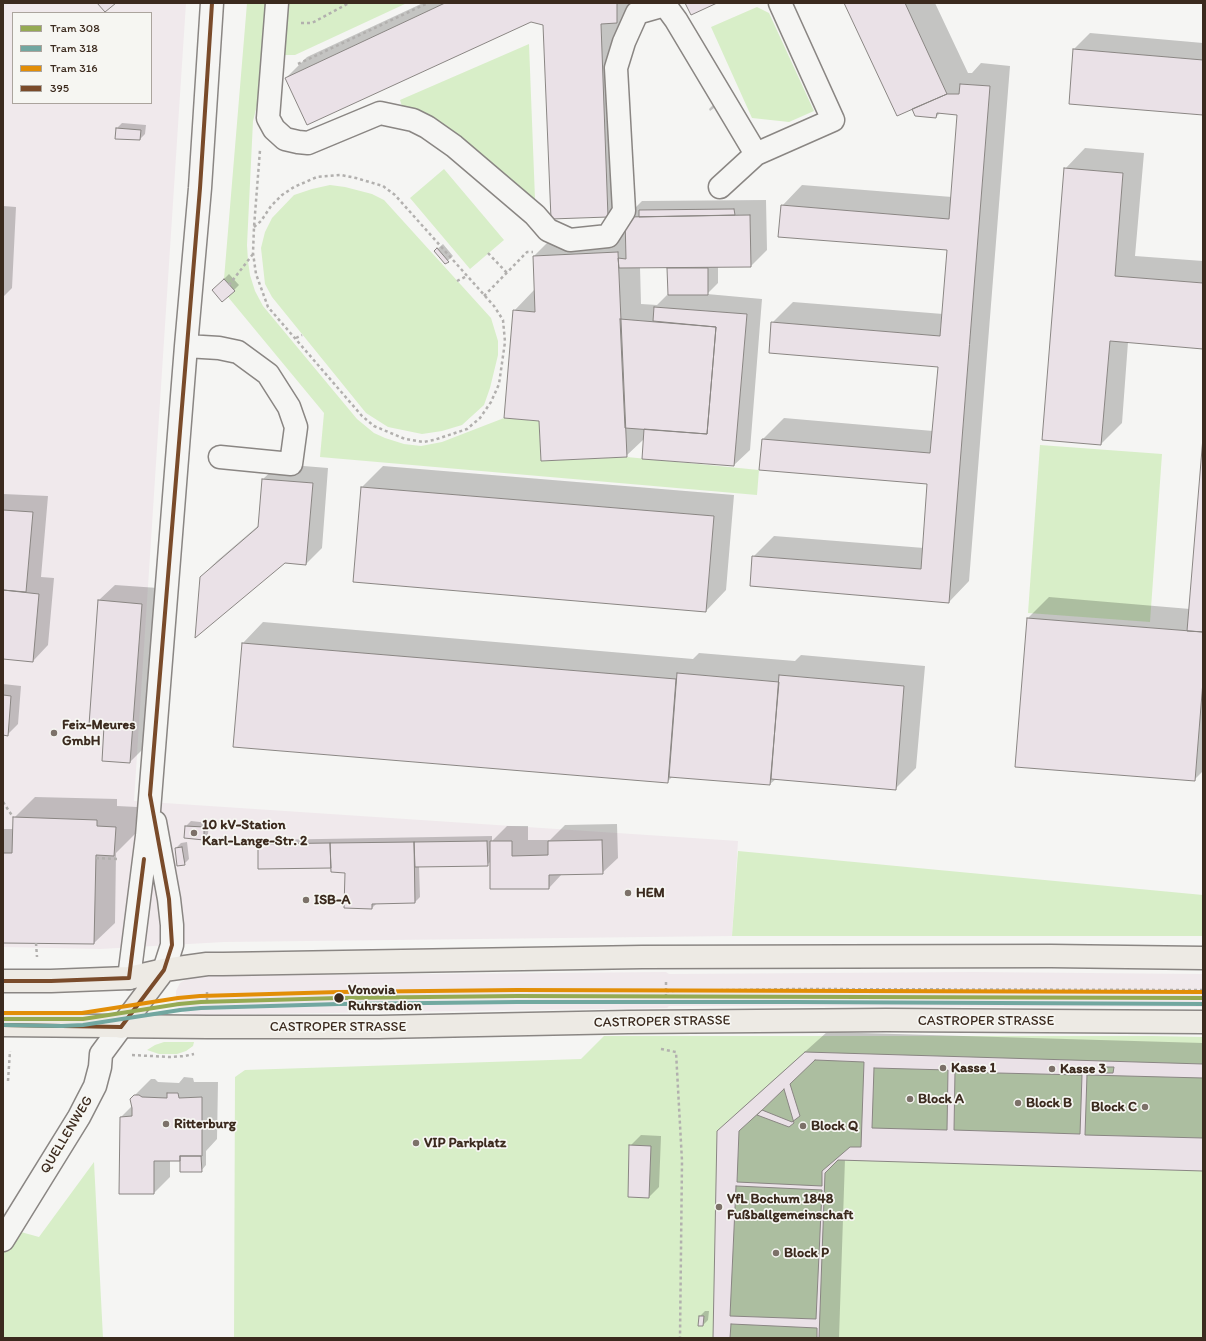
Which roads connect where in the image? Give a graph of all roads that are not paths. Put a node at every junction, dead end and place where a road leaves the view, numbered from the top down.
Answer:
1 (212, 3) edge
2 (277, 3) edge
3 (780, 3) edge
4 (756, 154) junction
5 (720, 187) dead end
6 (186, 346) junction
7 (220, 457) dead end
8 (150, 795) junction
9 (1203, 958) edge
10 (164, 970) junction
11 (129, 978) junction
12 (3, 981) edge
13 (1203, 1022) edge
14 (3, 1025) edge
15 (121, 1027) junction
16 (3, 1240) edge

1 - 6 street
2 - 4 street
3 - 4 street
4 - 5 street
6 - 7 street
6 - 8 street
8 - 10 street
8 - 11 street
9 - 10 main road
10 - 11 main road
10 - 15 main road
11 - 12 main road
11 - 15 main road
13 - 15 main road, CASTROPER STRASSE
14 - 15 main road, CASTROPER STRASSE
15 - 16 street, QUELLENWEG

